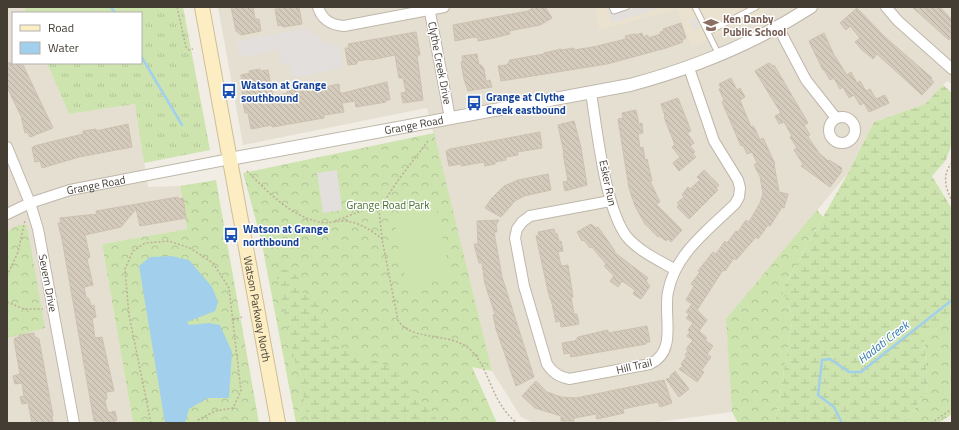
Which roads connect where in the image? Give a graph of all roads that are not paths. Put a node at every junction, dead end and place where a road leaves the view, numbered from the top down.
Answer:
1 (202, 7) edge
2 (318, 7) edge
3 (444, 7) edge
4 (612, 7) edge
5 (626, 7) edge
6 (695, 7) edge
7 (756, 7) edge
8 (811, 7) edge
9 (886, 7) edge
10 (429, 8) edge
11 (778, 27) junction
12 (708, 32) junction
13 (720, 55) junction
14 (689, 68) junction
15 (952, 68) edge
16 (591, 93) junction
17 (450, 118) junction
18 (836, 118) dead end
19 (7, 147) edge
20 (230, 159) junction
21 (610, 201) junction
22 (30, 203) junction
23 (7, 214) edge
24 (674, 269) junction
25 (74, 423) edge
26 (278, 423) edge

1 - 20 main road, Watson Parkway North
2 - 10 street
3 - 10 street
4 - 5 lane
6 - 12 lane
7 - 12 lane
8 - 11 street, Grange Road
9 - 15 street
10 - 17 street, Clythe Creek Drive
11 - 13 street, Grange Road
11 - 18 street
12 - 13 lane
13 - 14 street, Grange Road
14 - 16 street, Grange Road
14 - 24 street, Hill Trail
16 - 17 street, Grange Road
16 - 21 street, Esker Run
17 - 20 street, Grange Road
19 - 22 street, Severn Drive
20 - 22 street, Grange Road
20 - 26 main road, Watson Parkway North
21 - 24 street, Esker Run
21 - 24 street, Hill Trail
22 - 23 street, Grange Road
22 - 25 street, Severn Drive

